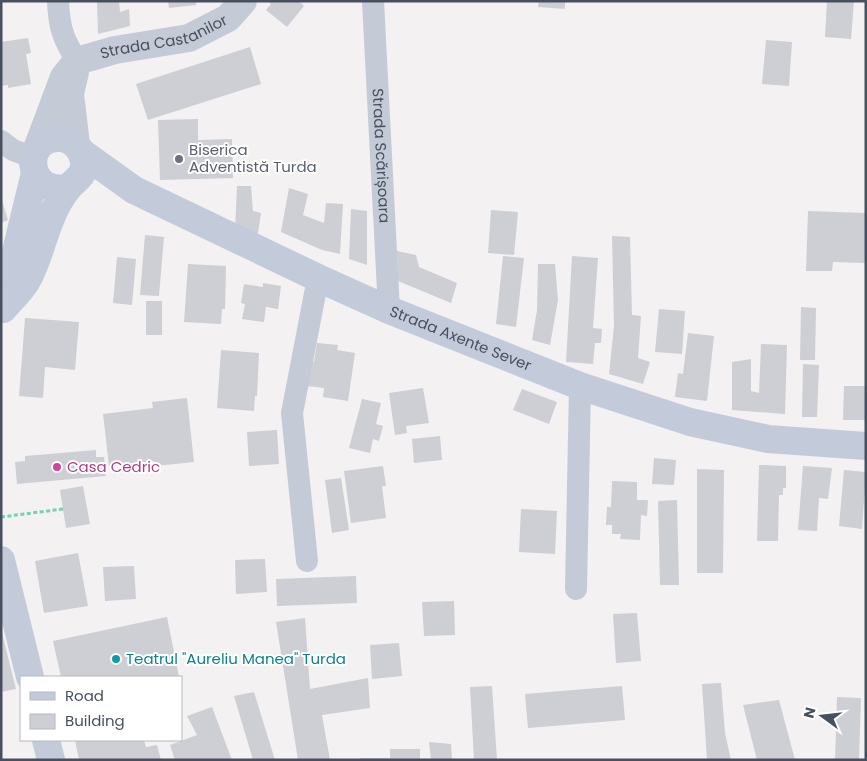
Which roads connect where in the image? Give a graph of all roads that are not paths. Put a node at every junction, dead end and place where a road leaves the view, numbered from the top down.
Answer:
1 (58, 1) edge
2 (242, 1) edge
3 (372, 1) edge
4 (78, 61) junction
5 (1, 141) edge
6 (79, 149) junction
7 (35, 160) junction
8 (69, 186) junction
9 (318, 278) junction
10 (389, 310) junction
11 (2, 311) edge
12 (580, 386) junction
13 (866, 446) edge
14 (1, 560) edge
15 (307, 561) dead end
16 (576, 589) dead end
17 (30, 676) edge
18 (46, 741) edge
19 (51, 760) edge

1 - 4 street
2 - 4 street, Strada Castanilor
3 - 10 street, Strada Scărișoara
4 - 6 street
4 - 7 street
5 - 7 street
6 - 7 main road
6 - 8 main road
6 - 9 main road, Strada Axente Sever
7 - 8 main road
7 - 11 main road
8 - 11 main road
9 - 10 main road, Strada Axente Sever
9 - 15 street
10 - 12 main road, Strada Axente Sever
12 - 13 main road, Strada Axente Sever
12 - 16 street
14 - 17 main road
18 - 19 main road

